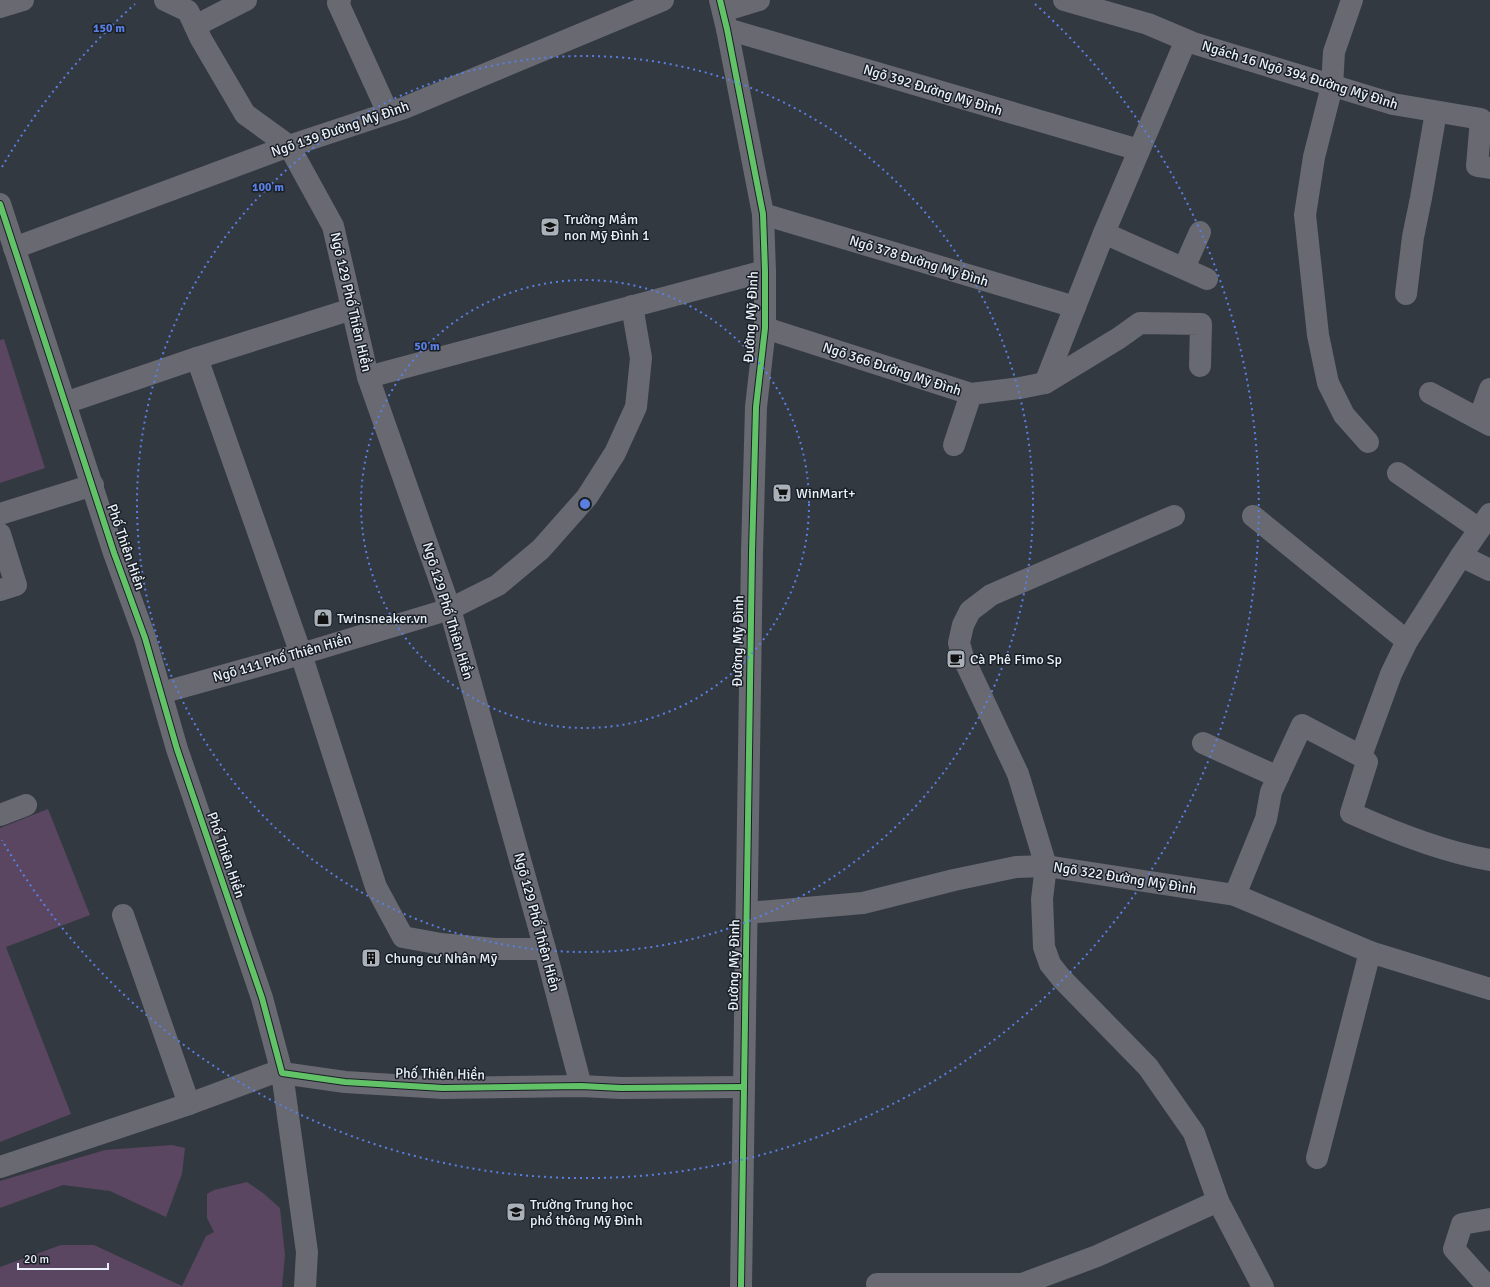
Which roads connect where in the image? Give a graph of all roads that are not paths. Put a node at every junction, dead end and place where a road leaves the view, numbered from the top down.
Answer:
1 (23, 0) edge
2 (165, 0) edge
3 (246, 0) edge
4 (340, 0) edge
5 (663, 0) edge
6 (759, 0) edge
7 (1064, 0) edge
8 (1352, 0) edge
9 (0, 7) edge
10 (724, 13) edge
11 (195, 26) junction
12 (1186, 40) junction
13 (1332, 86) junction
14 (1436, 112) junction
15 (388, 113) junction
16 (289, 146) junction
17 (1139, 150) junction
18 (1490, 168) edge
19 (0, 204) edge
20 (763, 214) junction
21 (1200, 232) dead end
22 (1104, 233) junction
23 (14, 248) junction
24 (1184, 268) junction
25 (765, 271) junction
26 (1207, 279) dead end
27 (1406, 294) dead end
28 (632, 306) junction
29 (1075, 307) junction
30 (352, 309) junction
31 (765, 328) junction
32 (197, 358) junction
33 (1200, 366) dead end
34 (368, 377) junction
35 (1045, 382) junction
36 (1490, 389) edge
37 (971, 394) junction
38 (1430, 394) dead end
39 (65, 402) junction
40 (1485, 422) edge
41 (1368, 442) dead end
42 (954, 445) dead end
43 (1398, 473) dead end
44 (93, 485) junction
45 (0, 514) edge
46 (1174, 516) dead end
47 (1253, 516) dead end
48 (1485, 521) edge
49 (0, 534) edge
50 (1461, 556) junction
51 (1490, 570) edge
52 (0, 590) edge
53 (450, 609) junction
54 (1407, 641) junction
55 (302, 654) junction
56 (161, 693) junction
57 (1203, 743) dead end
58 (1361, 756) junction
59 (1278, 777) junction
60 (26, 805) dead end
61 (0, 815) edge
62 (1490, 860) edge
63 (1046, 866) junction
64 (1235, 896) junction
65 (747, 913) junction
66 (124, 915) dead end
67 (545, 950) junction
68 (1370, 952) junction
69 (1490, 989) edge
70 (282, 1073) junction
71 (581, 1086) junction
72 (744, 1087) junction
73 (189, 1104) junction
74 (1317, 1158) dead end
75 (0, 1167) edge
76 (1218, 1201) junction
77 (1490, 1219) edge
78 (877, 1284) dead end
79 (305, 1287) edge
80 (741, 1287) edge
81 (1263, 1287) edge
82 (1488, 1287) edge

1 - 9 street
2 - 11 street
3 - 11 street
4 - 15 street
5 - 15 street, Ngõ 139 Đường Mỹ Đình
6 - 10 street
7 - 12 street, Ngách 16 Ngõ 394 Đường Mỹ Đình
8 - 13 street
10 - 17 street, Ngõ 392 Đường Mỹ Đình
10 - 20 street, Đường Mỹ Đình
11 - 16 street
12 - 13 street, Ngách 16 Ngõ 394 Đường Mỹ Đình
12 - 17 street
13 - 14 street, Ngách 16 Ngõ 394 Đường Mỹ Đình
13 - 41 street
14 - 18 street, Ngách 16 Ngõ 394 Đường Mỹ Đình
14 - 27 street
15 - 16 street, Ngõ 139 Đường Mỹ Đình
16 - 23 street, Ngõ 139 Đường Mỹ Đình
16 - 30 street, Ngõ 129 Phố Thiên Hiền
17 - 22 street
19 - 23 street, Phố Thiên Hiền
20 - 25 street, Đường Mỹ Đình
20 - 29 street, Ngõ 378 Đường Mỹ Đình
21 - 24 street
22 - 24 street
22 - 29 street
23 - 39 street, Phố Thiên Hiền
24 - 26 street
25 - 28 street
25 - 31 street, Đường Mỹ Đình
28 - 34 street
28 - 53 street, Ngõ 111 Phố Thiên Hiền
29 - 35 street
30 - 32 street
30 - 34 street, Ngõ 129 Phố Thiên Hiền
31 - 37 street, Ngõ 366 Đường Mỹ Đình
31 - 65 street, Đường Mỹ Đình
32 - 39 street
32 - 55 street
33 - 35 street, Ngõ 366 Đường Mỹ Đình
34 - 53 street, Ngõ 129 Phố Thiên Hiền
35 - 37 street, Ngõ 366 Đường Mỹ Đình
36 - 40 street
37 - 42 street
38 - 40 street
39 - 44 street, Phố Thiên Hiền
43 - 48 street
44 - 45 street
44 - 56 street, Phố Thiên Hiền
46 - 63 street
47 - 54 street
48 - 50 street
49 - 52 street
50 - 51 street
50 - 54 street
53 - 55 street, Ngõ 111 Phố Thiên Hiền
53 - 67 street, Ngõ 129 Phố Thiên Hiền
54 - 58 street
55 - 56 street, Ngõ 111 Phố Thiên Hiền
55 - 67 street
56 - 70 street, Phố Thiên Hiền
57 - 59 street
58 - 59 street
58 - 62 street
59 - 64 street
60 - 61 street
63 - 64 street, Ngõ 322 Đường Mỹ Đình
63 - 65 street, Ngõ 322 Đường Mỹ Đình
63 - 76 street
64 - 68 street, Ngõ 322 Đường Mỹ Đình
65 - 72 street, Đường Mỹ Đình
66 - 73 street
67 - 71 street, Ngõ 129 Phố Thiên Hiền
68 - 69 street, Ngõ 322 Đường Mỹ Đình
68 - 74 street
70 - 71 street, Phố Thiên Hiền
70 - 73 street
70 - 79 street
71 - 72 street, Phố Thiên Hiền
72 - 80 street, Đường Mỹ Đình
73 - 75 street
76 - 78 street
76 - 81 street
77 - 82 street

